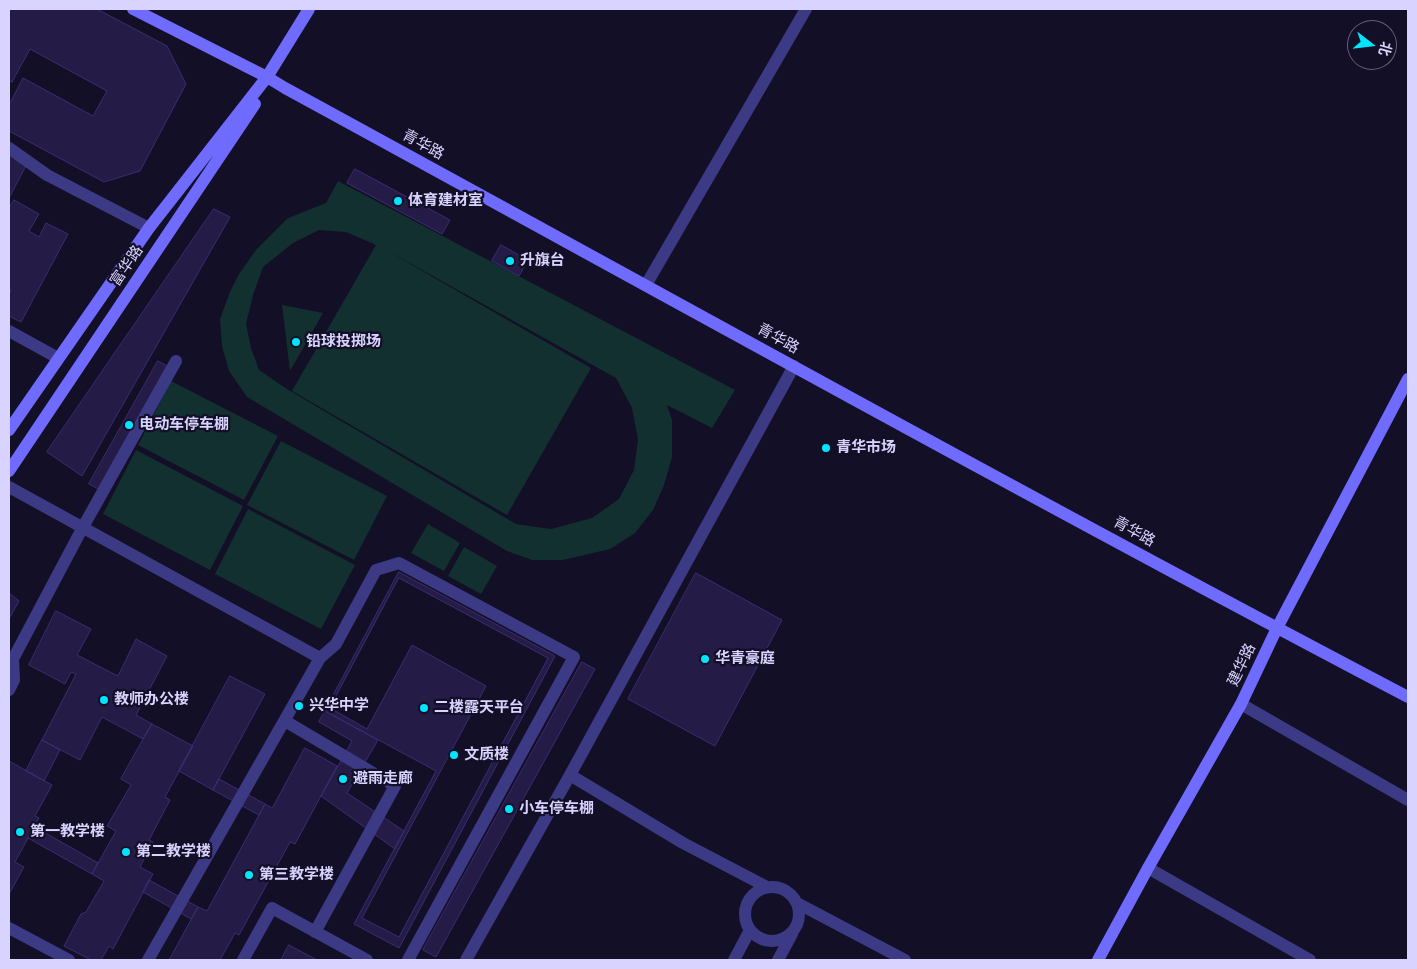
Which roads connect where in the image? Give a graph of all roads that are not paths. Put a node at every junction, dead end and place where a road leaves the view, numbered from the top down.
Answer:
1 (133, 9) edge
2 (309, 9) edge
3 (806, 9) edge
4 (267, 77) junction
5 (9, 148) edge
6 (149, 228) junction
7 (646, 285) junction
8 (9, 331) edge
9 (58, 358) junction
10 (176, 361) dead end
11 (794, 366) junction
12 (1408, 379) edge
13 (9, 430) edge
14 (9, 471) edge
15 (9, 487) edge
16 (82, 527) junction
17 (1277, 628) junction
18 (320, 658) junction
19 (9, 690) edge
20 (1408, 697) edge
21 (1241, 704) junction
22 (284, 721) junction
23 (570, 775) junction
24 (1408, 800) edge
25 (1148, 868) junction
26 (767, 887) junction
27 (797, 903) junction
28 (9, 928) edge
29 (795, 929) junction
30 (750, 930) junction
31 (315, 932) junction
32 (68, 960) edge
33 (148, 960) edge
34 (243, 960) edge
35 (367, 960) edge
36 (408, 960) edge
37 (466, 960) edge
38 (734, 960) edge
39 (778, 960) edge
40 (905, 960) edge
41 (1098, 960) edge
42 (1310, 960) edge

1 - 4 street, 青华路
2 - 4 street, 富华路
3 - 7 street
4 - 6 street, 富华路
4 - 7 street, 青华路
4 - 14 street, 富华路
5 - 6 street
6 - 9 street, 富华路
7 - 11 street, 青华路
8 - 9 street
9 - 13 street, 富华路
10 - 16 street
11 - 17 street, 青华路
11 - 23 street
12 - 17 street, 建华路
15 - 16 street
16 - 18 street
16 - 19 street
17 - 20 street, 青华路
17 - 21 street, 建华路
18 - 22 street
18 - 36 street
21 - 24 street
21 - 25 street, 建华路
22 - 31 street
22 - 33 street
23 - 26 street
23 - 37 street
25 - 41 street, 建华路
25 - 42 street
26 - 27 street
26 - 30 street
27 - 29 street
27 - 40 street
28 - 32 street
29 - 30 street
29 - 39 street
30 - 38 street
31 - 34 street
31 - 35 street

